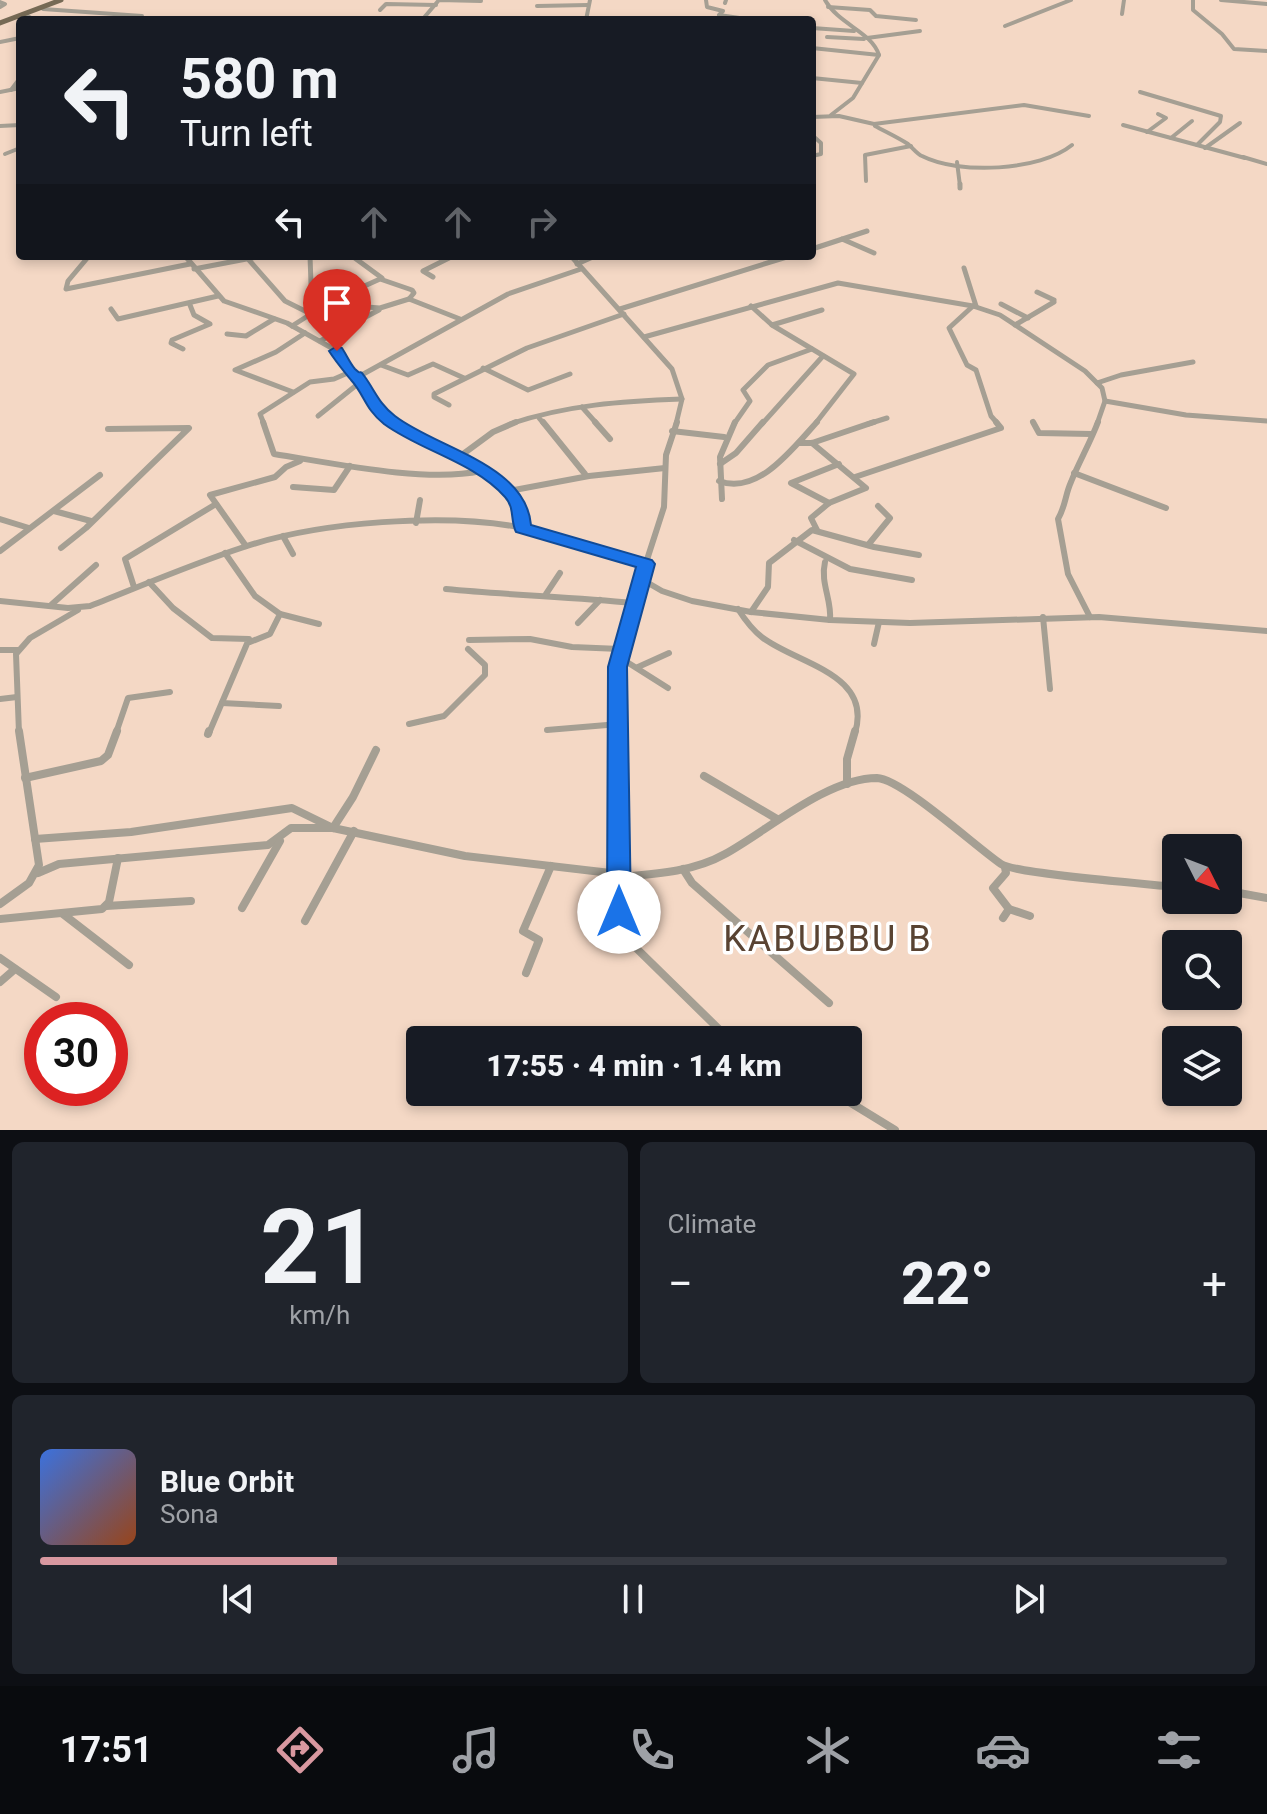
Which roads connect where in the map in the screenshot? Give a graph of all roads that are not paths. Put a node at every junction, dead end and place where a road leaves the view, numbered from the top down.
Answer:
1 (61, 0) edge
2 (706, 0) edge
3 (825, 0) edge
4 (1071, 0) edge
5 (1124, 0) edge
6 (1193, 0) edge
7 (1221, 0) edge
8 (481, 1) edge
9 (589, 3) edge
10 (1267, 4) edge
11 (436, 5) junction
12 (537, 6) dead end
13 (828, 7) junction
14 (43, 9) junction
15 (380, 10) dead end
16 (1122, 14) dead end
17 (26, 15) joint
18 (23, 16) edge
19 (141, 16) edge
20 (426, 16) edge
21 (726, 16) edge
22 (916, 20) dead end
23 (1005, 26) dead end
24 (816, 28) edge
25 (854, 31) junction
26 (920, 31) dead end
27 (827, 37) dead end
28 (869, 39) junction
29 (816, 48) edge
30 (1267, 51) edge
31 (879, 55) junction
32 (816, 78) edge
33 (16, 83) edge
34 (862, 83) junction
35 (16, 89) edge
36 (11, 90) junction
37 (0, 92) edge
38 (1140, 92) dead end
39 (838, 114) junction
40 (1158, 114) dead end
41 (816, 116) edge
42 (1089, 116) dead end
43 (1192, 121) dead end
44 (1240, 123) dead end
45 (872, 124) junction
46 (1123, 125) dead end
47 (1147, 132) junction
48 (1171, 138) dead end
49 (816, 139) edge
50 (1072, 145) dead end
51 (1197, 145) junction
52 (911, 146) junction
53 (1205, 148) junction
54 (16, 150) edge
55 (5, 154) dead end
56 (816, 155) edge
57 (957, 162) junction
58 (1267, 164) edge
59 (866, 181) dead end
60 (960, 188) dead end
61 (867, 231) dead end
62 (842, 239) junction
63 (816, 248) edge
64 (874, 253) dead end
65 (86, 260) edge
66 (188, 260) edge
67 (249, 260) joint
68 (310, 260) edge
69 (357, 260) edge
70 (445, 260) edge
71 (574, 260) edge
72 (589, 260) edge
73 (778, 260) edge
74 (192, 266) junction
75 (579, 266) junction
76 (964, 268) dead end
77 (433, 277) dead end
78 (382, 278) junction
79 (1037, 292) dead end
80 (218, 296) junction
81 (407, 299) junction
82 (330, 303) junction
83 (1001, 304) dead end
84 (190, 305) junction
85 (751, 306) junction
86 (974, 306) junction
87 (382, 308) junction
88 (111, 309) dead end
89 (822, 310) dead end
90 (622, 312) junction
91 (311, 314) junction
92 (1028, 318) junction
93 (274, 319) junction
94 (460, 319) junction
95 (772, 325) junction
96 (1015, 325) junction
97 (292, 326) junction
98 (305, 333) junction
99 (227, 334) dead end
100 (644, 337) junction
101 (320, 341) junction
102 (183, 349) dead end
103 (812, 349) junction
104 (823, 356) junction
105 (1193, 362) dead end
106 (381, 365) junction
107 (483, 368) junction
108 (350, 372) junction
109 (570, 374) dead end
110 (464, 378) junction
111 (358, 380) junction
112 (1097, 383) junction
113 (293, 392) junction
114 (682, 399) junction
115 (1105, 401) junction
116 (449, 405) dead end
117 (582, 407) junction
118 (318, 416) dead end
119 (539, 418) junction
120 (887, 418) dead end
121 (1267, 421) edge
122 (1033, 422) dead end
123 (108, 429) dead end
124 (672, 431) junction
125 (1091, 434) junction
126 (724, 437) junction
127 (610, 439) dead end
128 (798, 443) junction
129 (812, 443) junction
130 (459, 457) junction
131 (304, 460) junction
132 (720, 464) junction
133 (839, 464) junction
134 (350, 466) junction
135 (665, 468) junction
136 (481, 471) junction
137 (1074, 473) junction
138 (100, 475) dead end
139 (584, 475) junction
140 (855, 477) junction
141 (719, 481) junction
142 (293, 487) dead end
143 (509, 491) junction
144 (722, 499) dead end
145 (420, 500) dead end
146 (829, 503) junction
147 (216, 504) junction
148 (878, 506) dead end
149 (1166, 508) dead end
150 (54, 511) junction
151 (0, 519) edge
152 (91, 521) junction
153 (416, 523) junction
154 (29, 528) junction
155 (522, 528) junction
156 (817, 530) junction
157 (283, 536) junction
158 (794, 540) junction
159 (868, 545) junction
160 (246, 546) junction
161 (61, 548) dead end
162 (0, 551) edge
163 (225, 553) junction
164 (293, 554) dead end
165 (919, 555) dead end
166 (825, 562) junction
167 (646, 564) junction
168 (96, 565) dead end
169 (560, 573) dead end
170 (643, 580) junction
171 (912, 580) dead end
172 (149, 582) junction
173 (134, 587) junction
174 (446, 589) dead end
175 (546, 594) junction
176 (600, 600) junction
177 (0, 601) edge
178 (633, 603) junction
179 (50, 605) junction
180 (81, 608) junction
181 (738, 609) junction
182 (751, 612) junction
183 (280, 614) junction
184 (1043, 617) junction
185 (1090, 617) junction
186 (830, 620) junction
187 (879, 622) junction
188 (578, 623) dead end
189 (319, 624) dead end
190 (1267, 631) edge
191 (250, 642) junction
192 (874, 644) dead end
193 (0, 650) edge
194 (18, 650) junction
195 (620, 653) junction
196 (669, 653) dead end
197 (638, 667) junction
198 (668, 688) dead end
199 (1050, 689) dead end
200 (170, 692) dead end
201 (17, 697) junction
202 (0, 699) edge
203 (222, 703) junction
204 (279, 706) dead end
205 (409, 724) dead end
206 (619, 724) junction
207 (547, 730) dead end
208 (208, 734) dead end
209 (376, 750) dead end
210 (704, 776) dead end
211 (25, 778) junction
212 (847, 784) junction
213 (777, 819) junction
214 (333, 828) junction
215 (354, 831) junction
216 (281, 838) junction
217 (35, 839) junction
218 (118, 858) junction
219 (551, 866) junction
220 (1005, 867) junction
221 (683, 869) junction
222 (38, 873) junction
223 (619, 876) junction
224 (1162, 885) edge
225 (1242, 894) edge
226 (1267, 898) edge
227 (191, 901) dead end
228 (0, 904) edge
229 (106, 906) junction
230 (242, 908) dead end
231 (1009, 909) junction
232 (63, 914) junction
233 (1030, 916) dead end
234 (1003, 918) dead end
235 (0, 919) edge
236 (305, 921) dead end
237 (0, 958) edge
238 (129, 965) dead end
239 (15, 969) junction
240 (526, 973) dead end
241 (0, 982) edge
242 (56, 997) dead end
243 (829, 1003) dead end
244 (716, 1026) edge
245 (856, 1106) edge
246 (895, 1130) edge

1 - 14 main road
2 - 21 street
3 - 13 street
4 - 23 street
5 - 16 street
6 - 30 street
7 - 10 street
8 - 11 street
9 - 12 street
11 - 15 street
11 - 20 street
13 - 22 street
13 - 25 street
14 - 17 main road
14 - 19 street
17 - 18 main road
24 - 25 street
25 - 28 street
26 - 28 street
27 - 28 street
28 - 31 street
29 - 31 street
31 - 34 street
32 - 34 street
33 - 36 street
34 - 39 street
35 - 36 street
36 - 37 street
38 - 51 street
39 - 41 street
39 - 45 street
40 - 47 street
42 - 45 street
43 - 48 street
44 - 53 street
45 - 52 street
46 - 47 street
47 - 51 street
49 - 56 street
50 - 57 street
51 - 53 street
52 - 57 street
52 - 59 street
53 - 58 street
54 - 55 street
57 - 60 street
61 - 62 street
62 - 63 street
62 - 64 street
65 - 74 street
66 - 74 street
67 - 74 street
67 - 91 street
68 - 82 street
69 - 78 street
70 - 77 street
71 - 75 street
72 - 75 street
73 - 90 street
74 - 80 street
75 - 90 street
75 - 94 street
76 - 86 street
78 - 81 street
78 - 82 street
79 - 92 street
80 - 84 street
80 - 93 street
81 - 87 street
81 - 94 street
82 - 87 street
82 - 91 street
83 - 92 street
84 - 88 street
84 - 102 street
85 - 86 street
85 - 95 street
85 - 100 street
86 - 96 street
86 - 140 street
87 - 101 street
89 - 95 street
90 - 100 street
90 - 107 street
91 - 97 street
92 - 96 street
93 - 97 street
93 - 99 street
94 - 106 street
95 - 103 street
96 - 112 street
97 - 98 street
98 - 101 street
98 - 113 street
100 - 114 street
101 - 108 street
103 - 104 street
103 - 126 street
104 - 128 street
104 - 132 street
105 - 112 street
106 - 110 street
106 - 111 street
107 - 109 street
107 - 110 street
108 - 111 street
108 - 113 street
110 - 116 street
111 - 118 street
111 - 130 street
112 - 115 street
113 - 131 street
114 - 117 street
114 - 124 street
115 - 121 street
115 - 125 street
117 - 119 street
117 - 127 street
119 - 130 street
119 - 139 street
120 - 129 street
122 - 125 street
123 - 152 street
124 - 126 street
124 - 135 street
125 - 137 street
126 - 132 street
128 - 129 street
128 - 141 street
129 - 133 street
130 - 136 street
131 - 134 street
131 - 147 street
132 - 141 street
133 - 140 street
133 - 146 street
134 - 136 street
134 - 142 street
135 - 139 street
135 - 167 street
136 - 143 street
137 - 149 street
137 - 185 street
138 - 150 street
139 - 143 street
140 - 146 street
141 - 144 street
143 - 155 street
145 - 153 street
146 - 156 street
147 - 160 street
147 - 173 street
148 - 159 street
150 - 152 street
150 - 154 street
151 - 154 street
152 - 161 street
153 - 155 street
153 - 157 street
154 - 162 street
155 - 167 street
156 - 158 street
156 - 159 street
157 - 160 street
157 - 164 street
158 - 166 street
158 - 182 street
159 - 165 street
160 - 163 street
163 - 172 street
163 - 183 street
166 - 171 street
166 - 186 street
167 - 170 street
168 - 179 street
169 - 175 street
170 - 178 street
170 - 181 street
172 - 173 street
172 - 191 street
173 - 180 street
174 - 175 street
175 - 176 street
176 - 178 street
176 - 188 street
177 - 179 street
178 - 195 street
179 - 180 street
180 - 194 street
181 - 182 street
181 - 212 street
182 - 186 street
183 - 189 street
183 - 191 street
184 - 185 street
184 - 187 street
184 - 199 street
185 - 190 street
186 - 187 street
187 - 192 street
191 - 203 street
193 - 194 street
194 - 201 street
195 - 197 street
195 - 205 street
195 - 206 street
196 - 197 street
197 - 198 street
200 - 211 street
201 - 202 street
201 - 211 street
203 - 204 street
203 - 208 street
206 - 207 street
206 - 223 street
209 - 214 street
210 - 213 street
211 - 217 street
212 - 213 street
212 - 220 street
213 - 221 street
214 - 215 street
214 - 216 street
214 - 217 street
215 - 219 street
215 - 236 street
216 - 218 street
216 - 230 street
217 - 222 street
218 - 222 street
218 - 229 street
219 - 223 street
219 - 240 street
220 - 224 street
220 - 231 street
221 - 223 street
221 - 243 street
222 - 228 street
223 - 244 street
225 - 226 street
227 - 229 street
229 - 232 street
231 - 233 street
231 - 234 street
232 - 235 street
232 - 238 street
237 - 239 street
239 - 241 street
239 - 242 street
245 - 246 street

